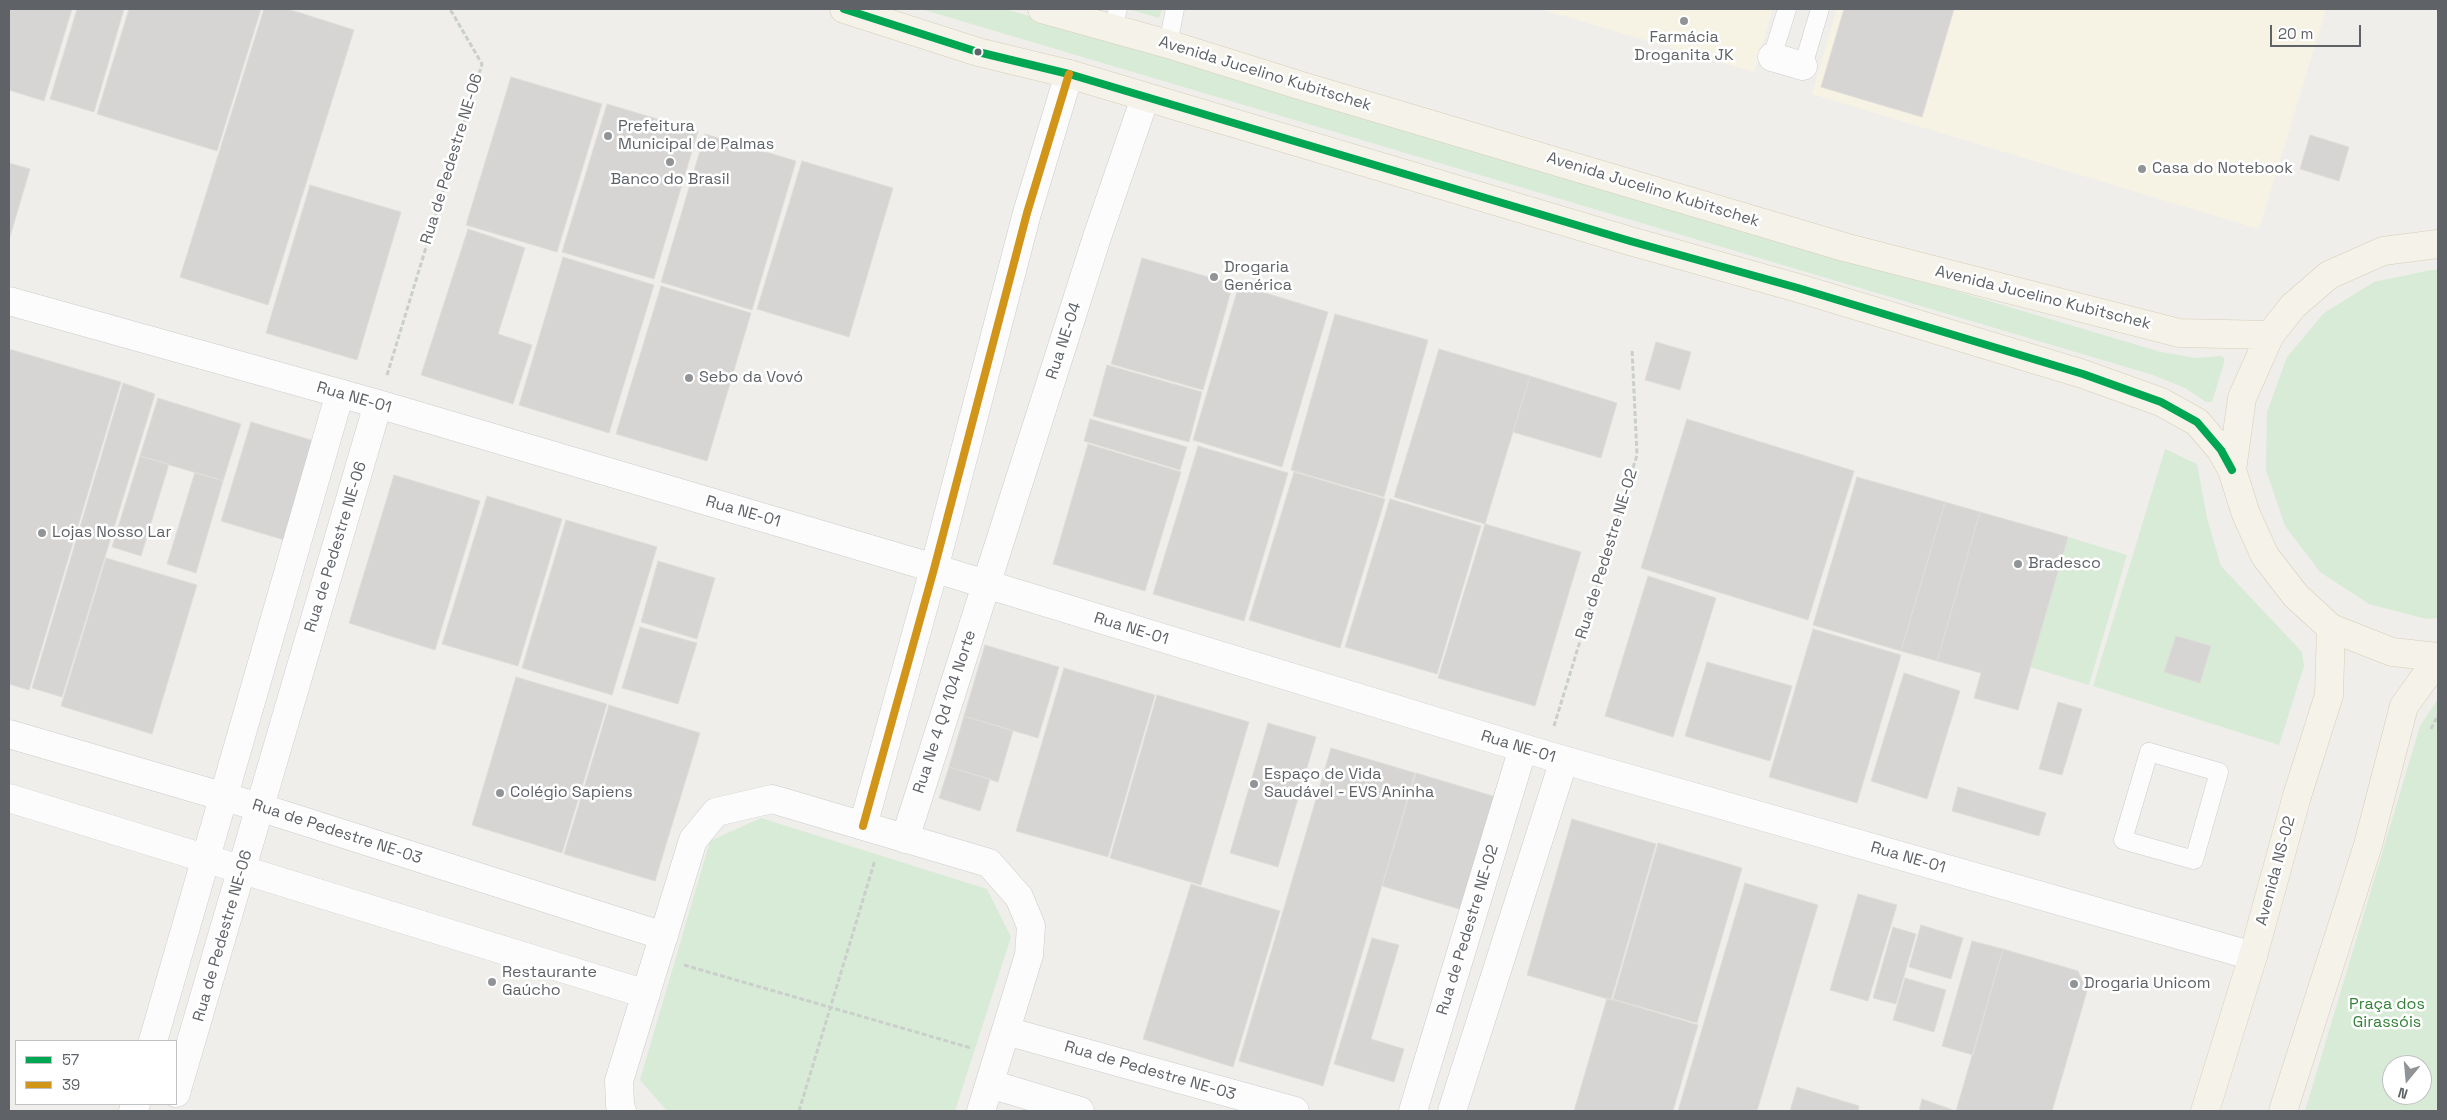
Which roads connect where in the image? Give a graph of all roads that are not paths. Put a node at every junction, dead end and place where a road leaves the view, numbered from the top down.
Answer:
1 (844, 9) edge
2 (1042, 9) edge
3 (1175, 9) edge
4 (1787, 9) edge
5 (1820, 9) edge
6 (1115, 19) edge
7 (1168, 44) junction
8 (1772, 57) joint
9 (1803, 66) joint
10 (1069, 74) junction
11 (1145, 98) junction
12 (2438, 244) edge
13 (9, 301) edge
14 (2270, 335) junction
15 (340, 393) junction
16 (378, 404) junction
17 (2232, 470) junction
18 (934, 569) junction
19 (985, 586) junction
20 (2331, 628) junction
21 (2438, 658) edge
22 (9, 734) edge
23 (1544, 755) junction
24 (223, 797) junction
25 (9, 798) edge
26 (259, 807) junction
27 (884, 832) junction
28 (2123, 840) joint
29 (206, 858) junction
30 (244, 870) junction
31 (661, 946) junction
32 (2253, 956) junction
33 (646, 994) junction
34 (1006, 1031) junction
35 (154, 1040) edge
36 (990, 1084) junction
37 (178, 1086) edge
38 (622, 1111) edge
39 (981, 1111) edge
40 (1080, 1111) edge
41 (1295, 1111) edge
42 (1413, 1111) edge
43 (1452, 1111) edge
44 (2205, 1111) edge
45 (2283, 1111) edge

1 - 10 main road
2 - 6 main road, Avenida Jucelino Kubitschek
3 - 7 lane
4 - 8 lane
5 - 9 lane
6 - 7 main road, Avenida Jucelino Kubitschek
7 - 14 main road, Avenida Jucelino Kubitschek
8 - 9 street
10 - 11 main road
10 - 18 street
11 - 17 main road
11 - 19 street, Rua NE-04
12 - 14 main road
13 - 15 street, Rua NE-01
14 - 17 main road
15 - 16 street, Rua NE-01
15 - 24 street
16 - 18 street, Rua NE-01
16 - 26 street, Rua de Pedestre NE-06
17 - 20 main road
18 - 19 street, Rua NE-01
18 - 27 street
19 - 23 street, Rua NE-01
19 - 27 street, Rua Ne 4 Qd 104 Norte
20 - 21 main road
20 - 32 main road, Avenida NS-02
21 - 45 main road
22 - 24 street, Rua de Pedestre NE-03
23 - 32 street, Rua NE-01
23 - 42 street, Rua de Pedestre NE-02
23 - 43 street
24 - 26 street, Rua de Pedestre NE-03
24 - 29 street
25 - 29 street
26 - 30 street, Rua de Pedestre NE-06
26 - 31 street, Rua de Pedestre NE-03
27 - 31 street
27 - 34 street
28 - 28 lane
29 - 30 street
29 - 35 street
30 - 33 street
30 - 37 street, Rua de Pedestre NE-06
31 - 33 street
32 - 44 main road, Avenida NS-02
33 - 38 street
34 - 36 street
34 - 41 street, Rua de Pedestre NE-03
36 - 39 street
36 - 40 street

